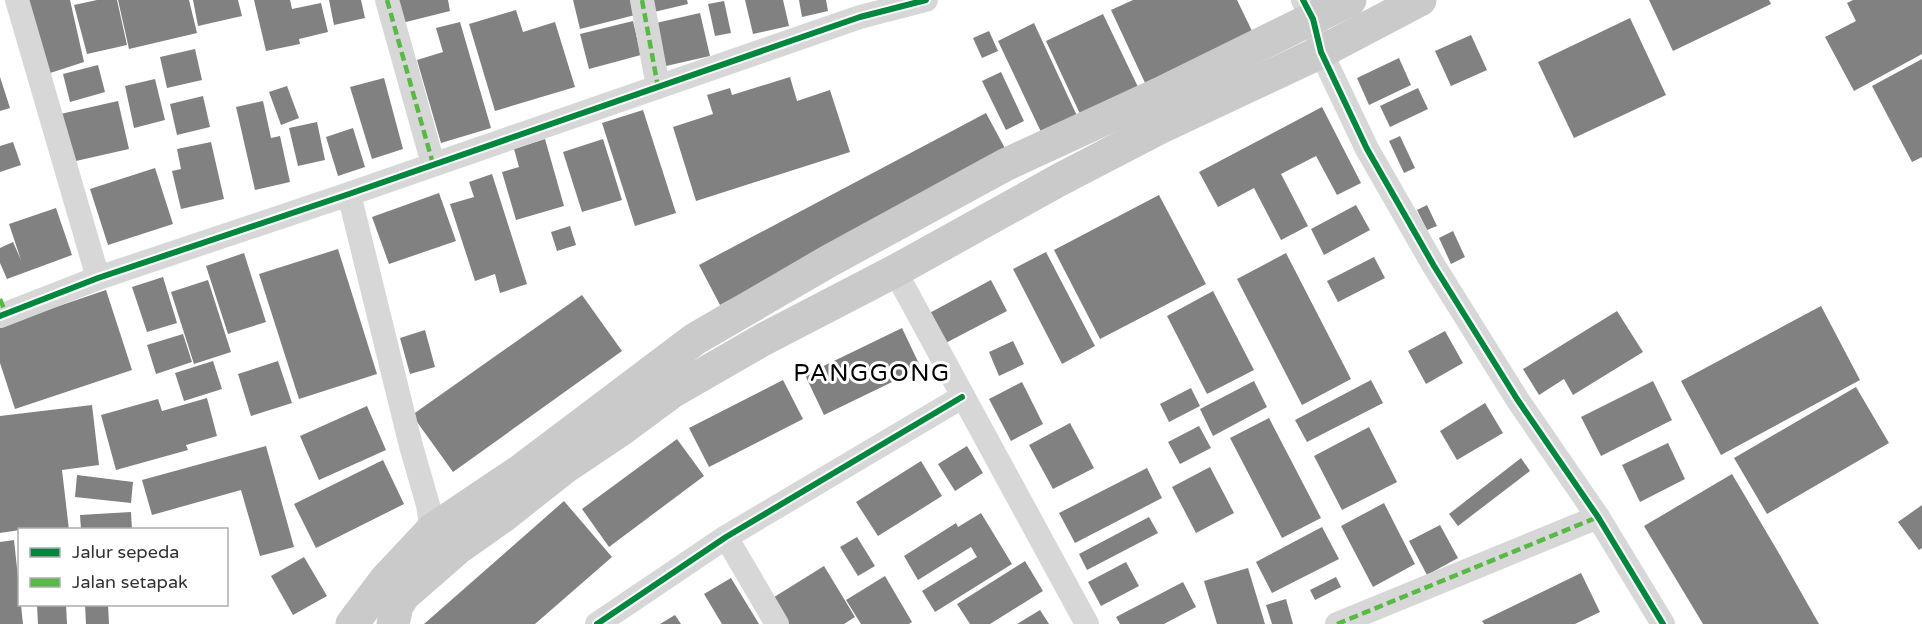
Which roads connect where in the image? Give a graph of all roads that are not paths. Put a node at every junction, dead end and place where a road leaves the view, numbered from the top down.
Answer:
1 (17, 0) edge
2 (387, 0) edge
3 (642, 0) edge
4 (926, 0) edge
5 (1350, 0) edge
6 (1420, 0) edge
7 (857, 9) edge
8 (1308, 9) edge
9 (1322, 52) junction
10 (658, 87) junction
11 (433, 164) junction
12 (349, 194) junction
13 (895, 271) junction
14 (98, 278) junction
15 (2, 309) edge
16 (962, 397) junction
17 (1598, 517) junction
18 (432, 530) junction
19 (726, 537) junction
20 (352, 624) edge
21 (393, 624) edge
22 (597, 624) edge
23 (777, 624) edge
24 (1087, 624) edge
25 (1337, 624) edge
26 (1663, 624) edge

1 - 14 street
2 - 11 street
3 - 10 street
4 - 7 street
5 - 8 main road
6 - 9 main road
7 - 10 street
8 - 9 street
8 - 18 main road
9 - 13 main road
9 - 17 street
10 - 11 street
11 - 12 street
12 - 14 street
12 - 18 street
13 - 16 street
13 - 21 main road
14 - 15 street
16 - 19 street
16 - 24 street
17 - 25 street
17 - 26 street
18 - 20 main road
19 - 22 street
19 - 23 street

